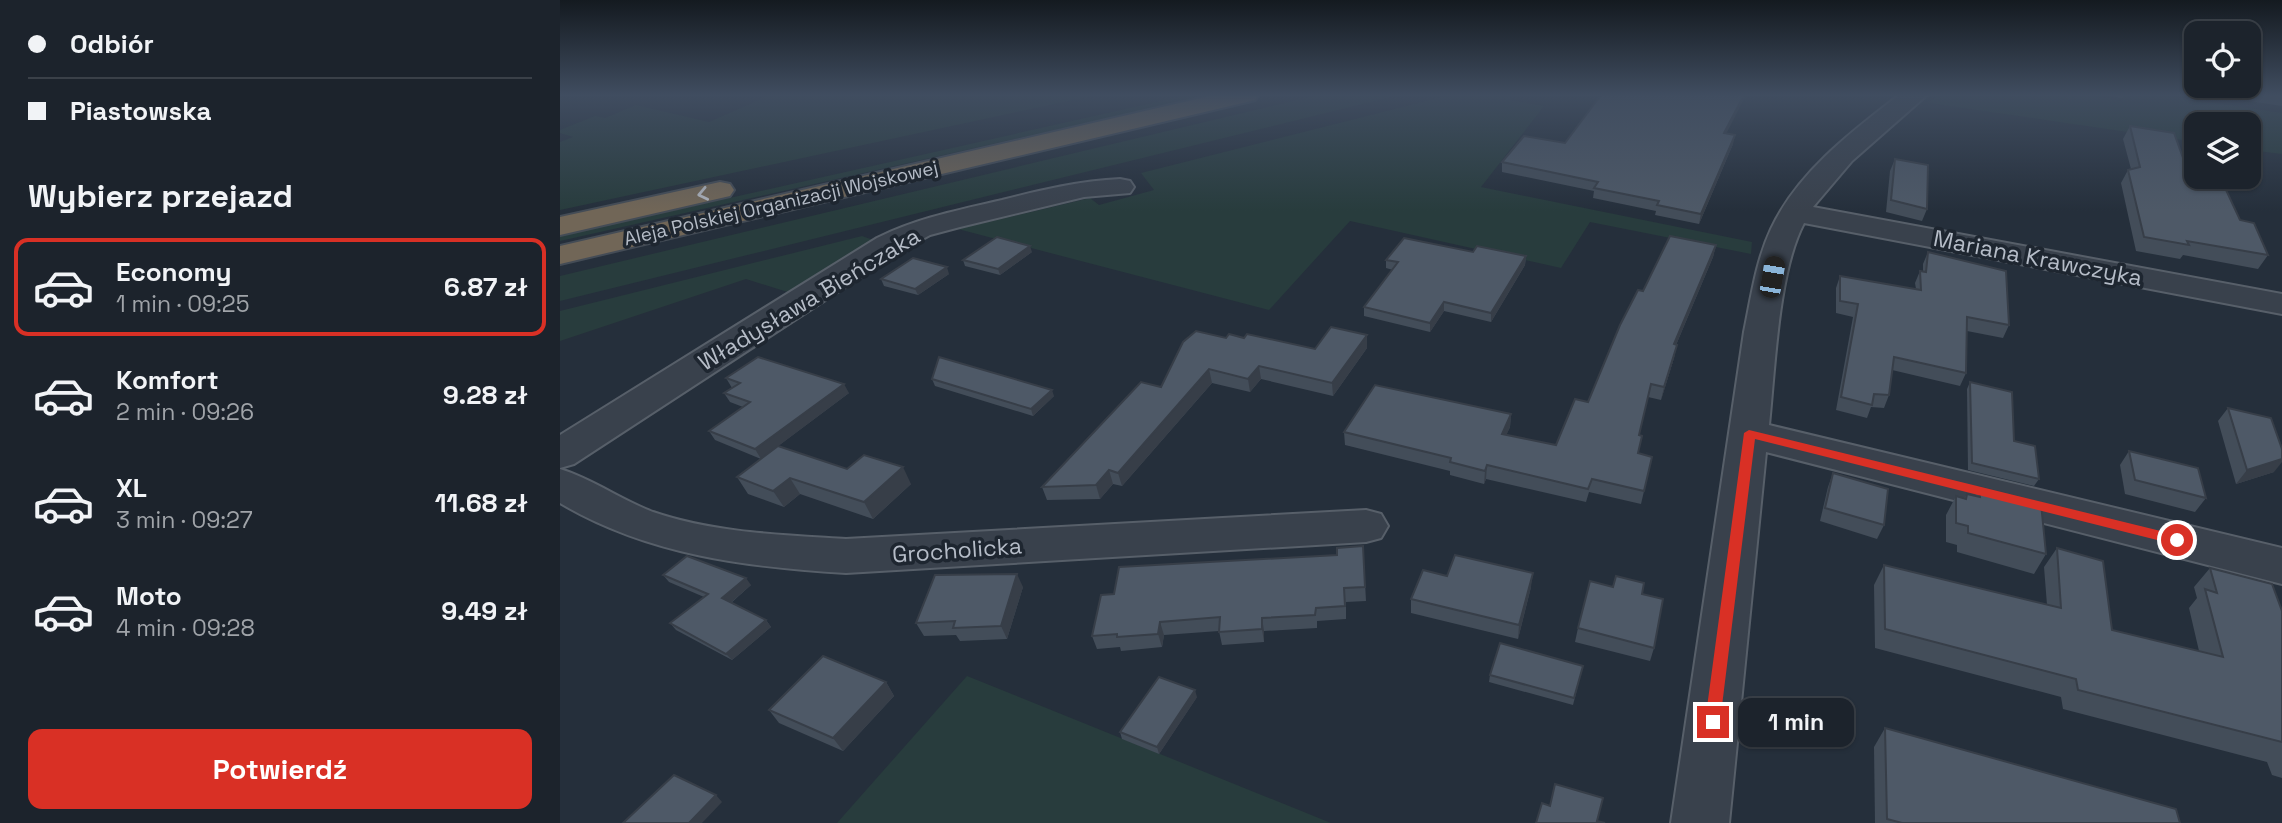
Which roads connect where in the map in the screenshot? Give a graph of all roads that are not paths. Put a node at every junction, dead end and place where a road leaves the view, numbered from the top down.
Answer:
1 (980, 133) edge
2 (1085, 133) edge
3 (1865, 133) edge
4 (816, 169) dead end
5 (749, 184) dead end
6 (1120, 187) dead end
7 (1794, 212) junction
8 (560, 226) edge
9 (560, 255) edge
10 (2282, 304) edge
11 (1749, 433) junction
12 (560, 454) edge
13 (560, 484) edge
14 (1366, 526) dead end
15 (2282, 566) edge
16 (1700, 823) edge

1 - 4 highway, Aleja Polskiej Organizacji Wojskowej
2 - 9 highway, Aleja Polskiej Organizacji Wojskowej
3 - 7 street
5 -> 8 highway, Aleja Polskiej Organizacji Wojskowej
6 - 12 street, Władysława Bieńczaka
7 - 10 street, Mariana Krawczyka
7 - 11 street
11 - 15 street
11 - 16 street
13 - 14 street, Grocholicka

